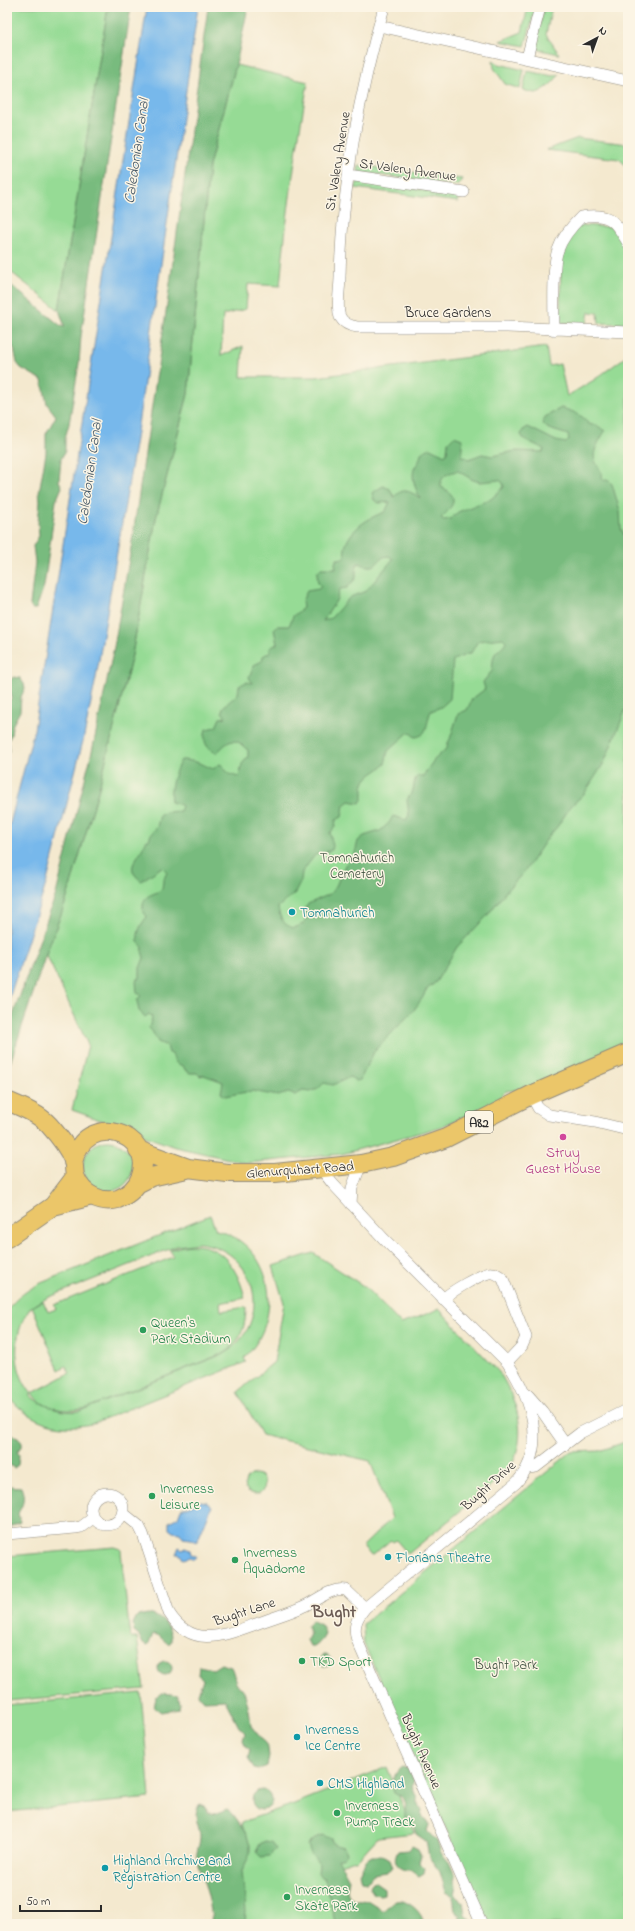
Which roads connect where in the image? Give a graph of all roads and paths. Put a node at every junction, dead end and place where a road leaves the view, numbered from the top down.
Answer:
1 (384, 7) edge
2 (540, 7) edge
3 (379, 26) junction
4 (527, 58) junction
5 (628, 81) edge
6 (348, 175) junction
7 (464, 192) dead end
8 (628, 243) edge
9 (344, 321) joint
10 (554, 330) junction
11 (628, 332) edge
12 (628, 1053) edge
13 (531, 1095) junction
14 (7, 1101) edge
15 (48, 1124) junction
16 (628, 1130) edge
17 (90, 1136) junction
18 (138, 1150) junction
19 (361, 1164) junction
20 (188, 1168) junction
21 (74, 1170) junction
22 (322, 1170) junction
23 (137, 1184) junction
24 (92, 1196) junction
25 (352, 1204) junction
26 (53, 1206) junction
27 (7, 1238) edge
28 (443, 1299) junction
29 (507, 1362) junction
30 (523, 1389) junction
31 (628, 1409) edge
32 (565, 1444) junction
33 (528, 1468) junction
34 (122, 1513) junction
35 (94, 1518) junction
36 (7, 1534) edge
37 (380, 1596) joint
38 (365, 1608) junction
39 (482, 1924) edge

1 - 3 street, St. Valery Avenue
2 - 4 street
3 - 4 street
3 - 6 street, St. Valery Avenue
4 - 5 street
6 - 7 street, St Valery Avenue
6 - 9 street, St. Valery Avenue
8 - 10 street
9 - 10 street, Bruce Gardens
10 - 11 street, Bruce Gardens
12 - 13 main road, Glenurquhart Road / A82
13 - 16 street
13 - 19 main road, Glenurquhart Road / A82
14 - 15 main road
15 - 17 main road
15 - 21 main road
17 - 18 main road
17 - 21 main road
18 - 20 main road, Glenurquhart Road / A82
18 - 23 main road
19 - 22 main road, Glenurquhart Road / A82
19 - 25 street
20 - 22 main road, Glenurquhart Road / A82
20 - 23 main road, Glenurquhart Road / A82
21 - 24 main road
21 - 26 main road
22 - 25 street, Bught Drive
23 - 24 main road
24 - 26 main road
25 - 28 street, Bught Drive
26 - 27 main road
28 - 29 street, Bught Drive
28 - 29 street
29 - 30 street, Bught Drive
30 - 32 street
30 - 33 street, Bught Drive
31 - 32 street
32 - 33 street
33 - 37 street, Bught Drive
34 - 35 street
34 - 35 street
34 - 38 street, Bught Lane
35 - 36 street
37 - 38 street, Bught Avenue
38 - 39 street, Bught Avenue

